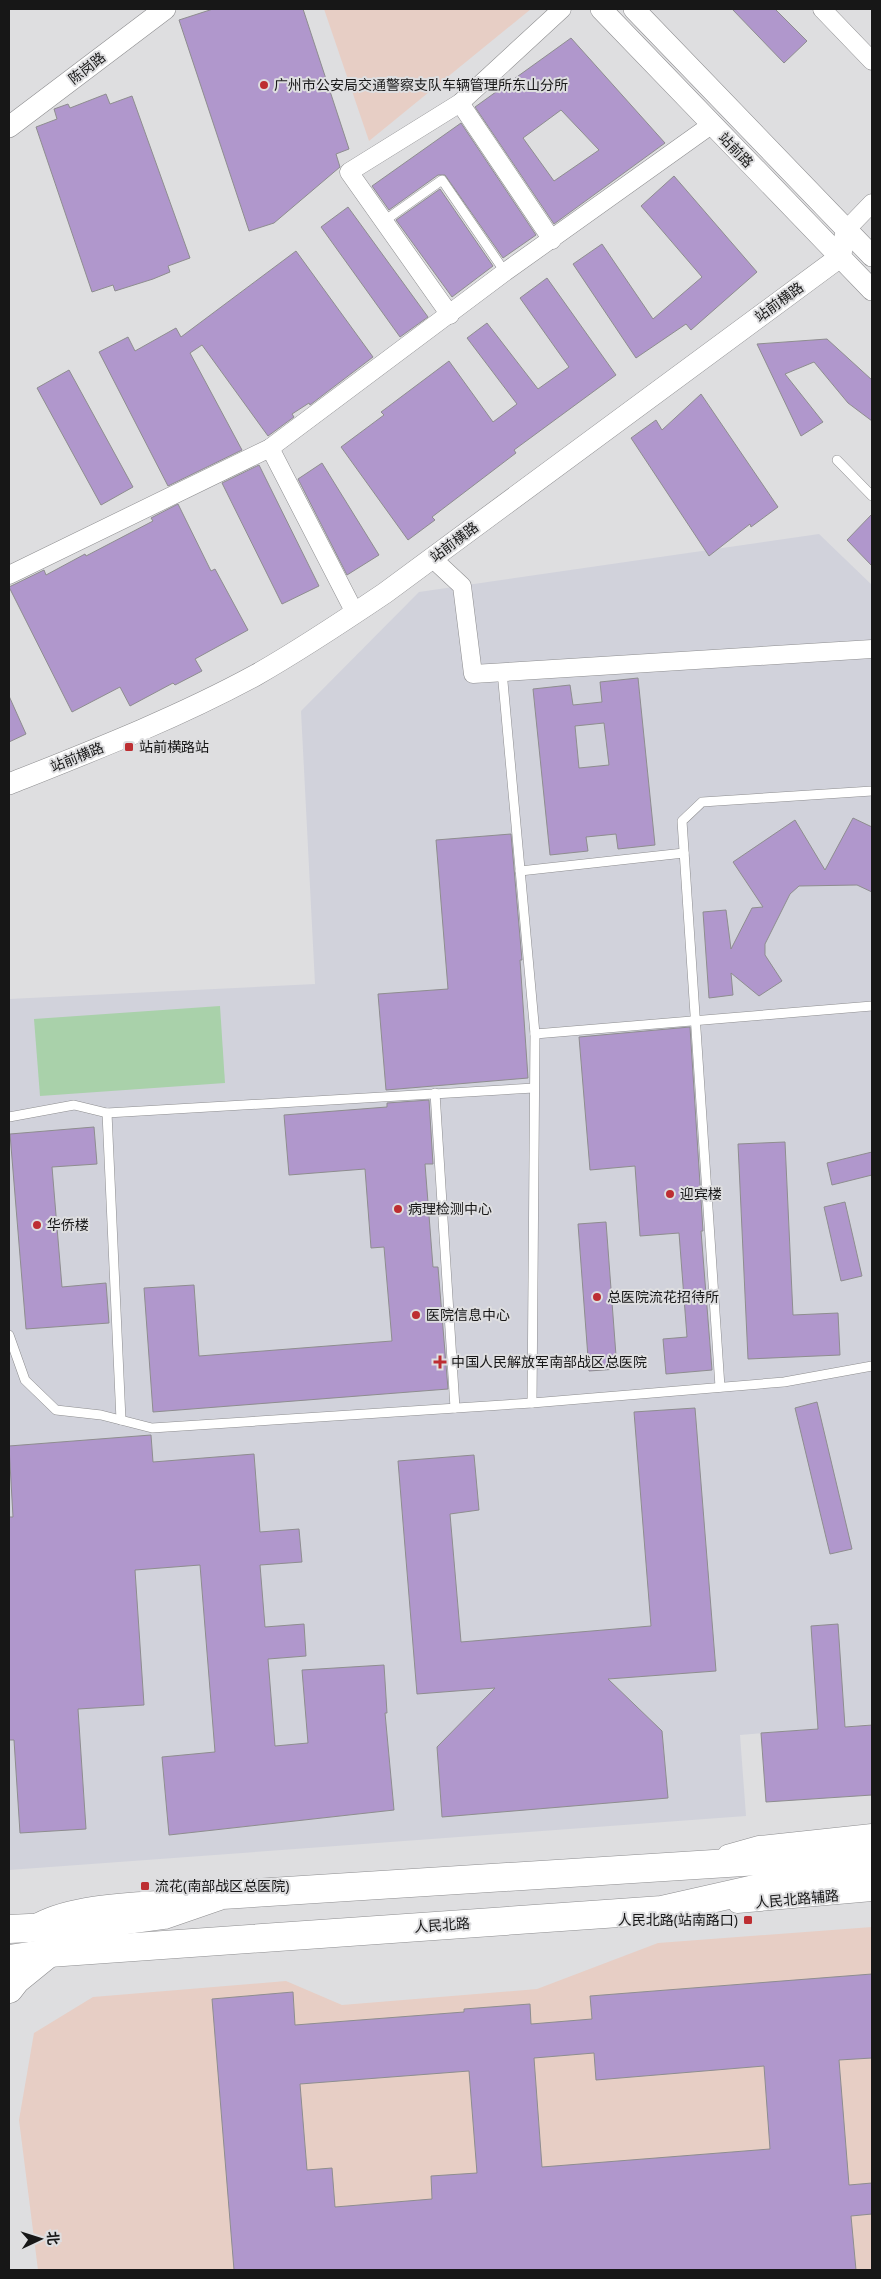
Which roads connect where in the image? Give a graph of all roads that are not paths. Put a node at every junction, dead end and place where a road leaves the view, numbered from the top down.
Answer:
1 (164, 9) edge
2 (562, 9) edge
3 (601, 9) edge
4 (634, 9) edge
5 (822, 9) edge
6 (872, 62) edge
7 (460, 103) junction
8 (711, 125) junction
9 (9, 127) edge
10 (872, 202) edge
11 (384, 221) junction
12 (847, 230) junction
13 (552, 240) junction
14 (872, 256) edge
15 (840, 257) junction
16 (506, 272) junction
17 (872, 290) edge
18 (450, 315) junction
19 (270, 448) junction
20 (837, 460) dead end
21 (872, 496) edge
22 (432, 558) junction
23 (9, 575) edge
24 (355, 613) junction
25 (872, 649) edge
26 (502, 671) junction
27 (9, 784) edge
28 (872, 791) edge
29 (684, 853) junction
30 (520, 871) junction
31 (872, 1006) edge
32 (696, 1021) junction
33 (535, 1034) junction
34 (534, 1088) junction
35 (435, 1094) junction
36 (106, 1113) junction
37 (9, 1117) edge
38 (9, 1335) edge
39 (872, 1366) edge
40 (720, 1387) junction
41 (532, 1403) junction
42 (455, 1408) junction
43 (121, 1420) junction
44 (872, 1833) edge
45 (872, 1854) edge
46 (686, 1865) junction
47 (872, 1873) edge
48 (872, 1892) edge
49 (662, 1910) junction
50 (15, 1928) edge
51 (49, 1953) junction
52 (9, 1959) edge
53 (9, 1989) edge

1 - 9 street, 陈岗路
2 - 7 street
3 - 8 street, 站前路
4 - 12 street, 站前路
5 - 6 street
7 - 11 street
7 - 13 street
8 - 13 street
8 - 15 street, 站前路
10 - 12 street
11 - 16 lane
11 - 18 street
12 - 14 street, 站前路
12 - 15 street
13 - 16 street
15 - 17 street, 站前路
15 - 22 street, 站前横路
16 - 18 street
18 - 19 street
19 - 23 street
19 - 24 street
20 - 21 lane
22 - 24 street, 站前横路
22 - 26 street
24 - 27 street, 站前横路
25 - 26 street
26 - 30 lane
28 - 29 lane
29 - 30 lane
29 - 32 lane
30 - 33 lane
31 - 32 lane
32 - 33 lane
32 - 40 lane
33 - 34 lane
34 - 35 lane
34 - 41 lane
35 - 36 lane
35 - 42 lane
36 - 37 lane
36 - 43 lane
38 - 43 lane
39 - 40 lane
40 - 41 lane
41 - 42 lane
42 - 43 lane
44 - 46 street
45 - 46 main road
46 - 50 main road
47 - 49 main road, 人民北路
48 - 49 street, 人民北路辅路
49 - 51 main road, 人民北路
51 - 52 main road, 人民北路
51 - 53 main road

